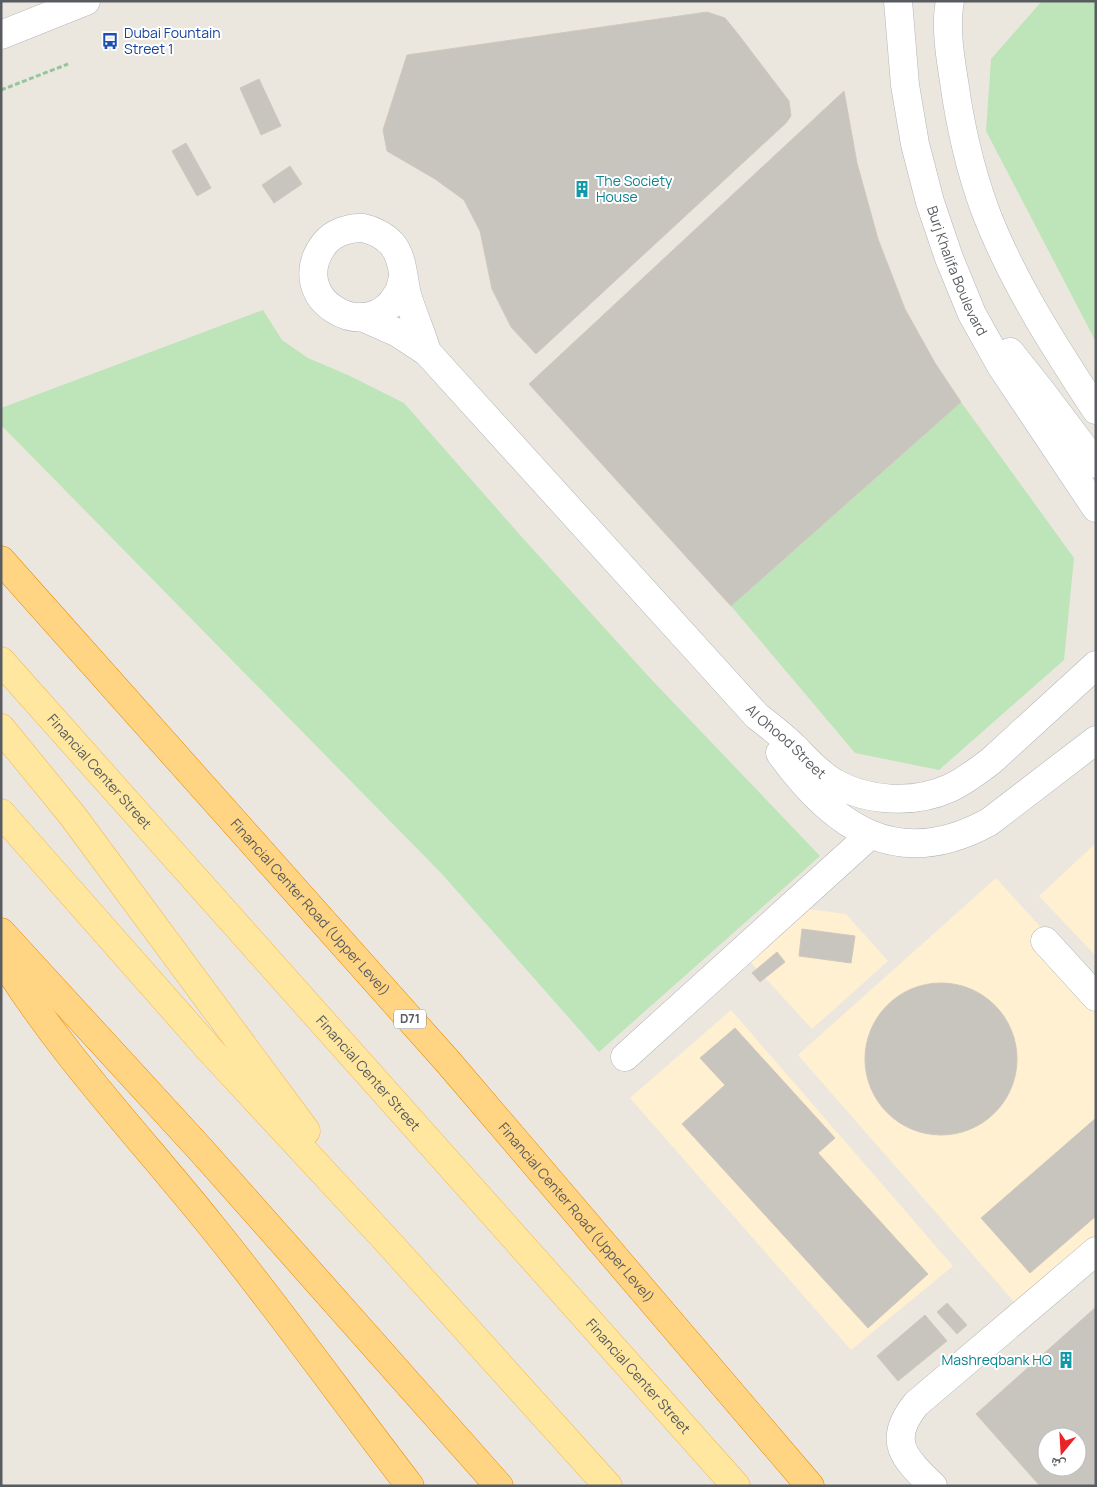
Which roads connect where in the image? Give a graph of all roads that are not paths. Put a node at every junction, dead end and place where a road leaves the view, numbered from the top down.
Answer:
1 (86, 1) edge
2 (898, 1) edge
3 (950, 1) edge
4 (1, 35) edge
5 (403, 278) junction
6 (972, 314) junction
7 (362, 317) junction
8 (428, 352) junction
9 (1096, 410) edge
10 (1096, 464) edge
11 (1091, 502) edge
12 (1096, 524) edge
13 (1, 560) edge
14 (1, 661) edge
15 (1096, 664) edge
16 (757, 716) junction
17 (1, 728) edge
18 (1096, 740) edge
19 (1, 812) edge
20 (870, 835) junction
21 (1, 932) edge
22 (1045, 941) dead end
23 (1, 957) edge
24 (1096, 997) edge
25 (624, 1057) dead end
26 (389, 1243) junction
27 (1096, 1250) edge
28 (410, 1486) edge
29 (498, 1486) edge
30 (608, 1486) edge
31 (736, 1486) edge
32 (810, 1486) edge
33 (933, 1486) edge

1 - 4 street
2 - 6 street, Burj Khalifa Boulevard
3 - 9 street
5 - 7 street
5 - 7 street
5 - 8 street
6 - 10 street
6 - 11 street, Burj Khalifa Boulevard
7 - 8 street
8 - 16 street
11 - 12 street, Burj Khalifa Boulevard
13 - 32 highway, Financial Center Road (Upper Level) / D71
14 - 31 main road, Financial Center Street
15 - 16 street, Al Ohood Street
16 - 20 street, Al Ohood Street
17 - 26 main road
18 - 20 street, Al Ohood Street
19 - 26 main road
20 - 25 street
21 - 29 highway
22 - 24 street
23 - 28 highway
26 - 30 main road
27 - 33 street

